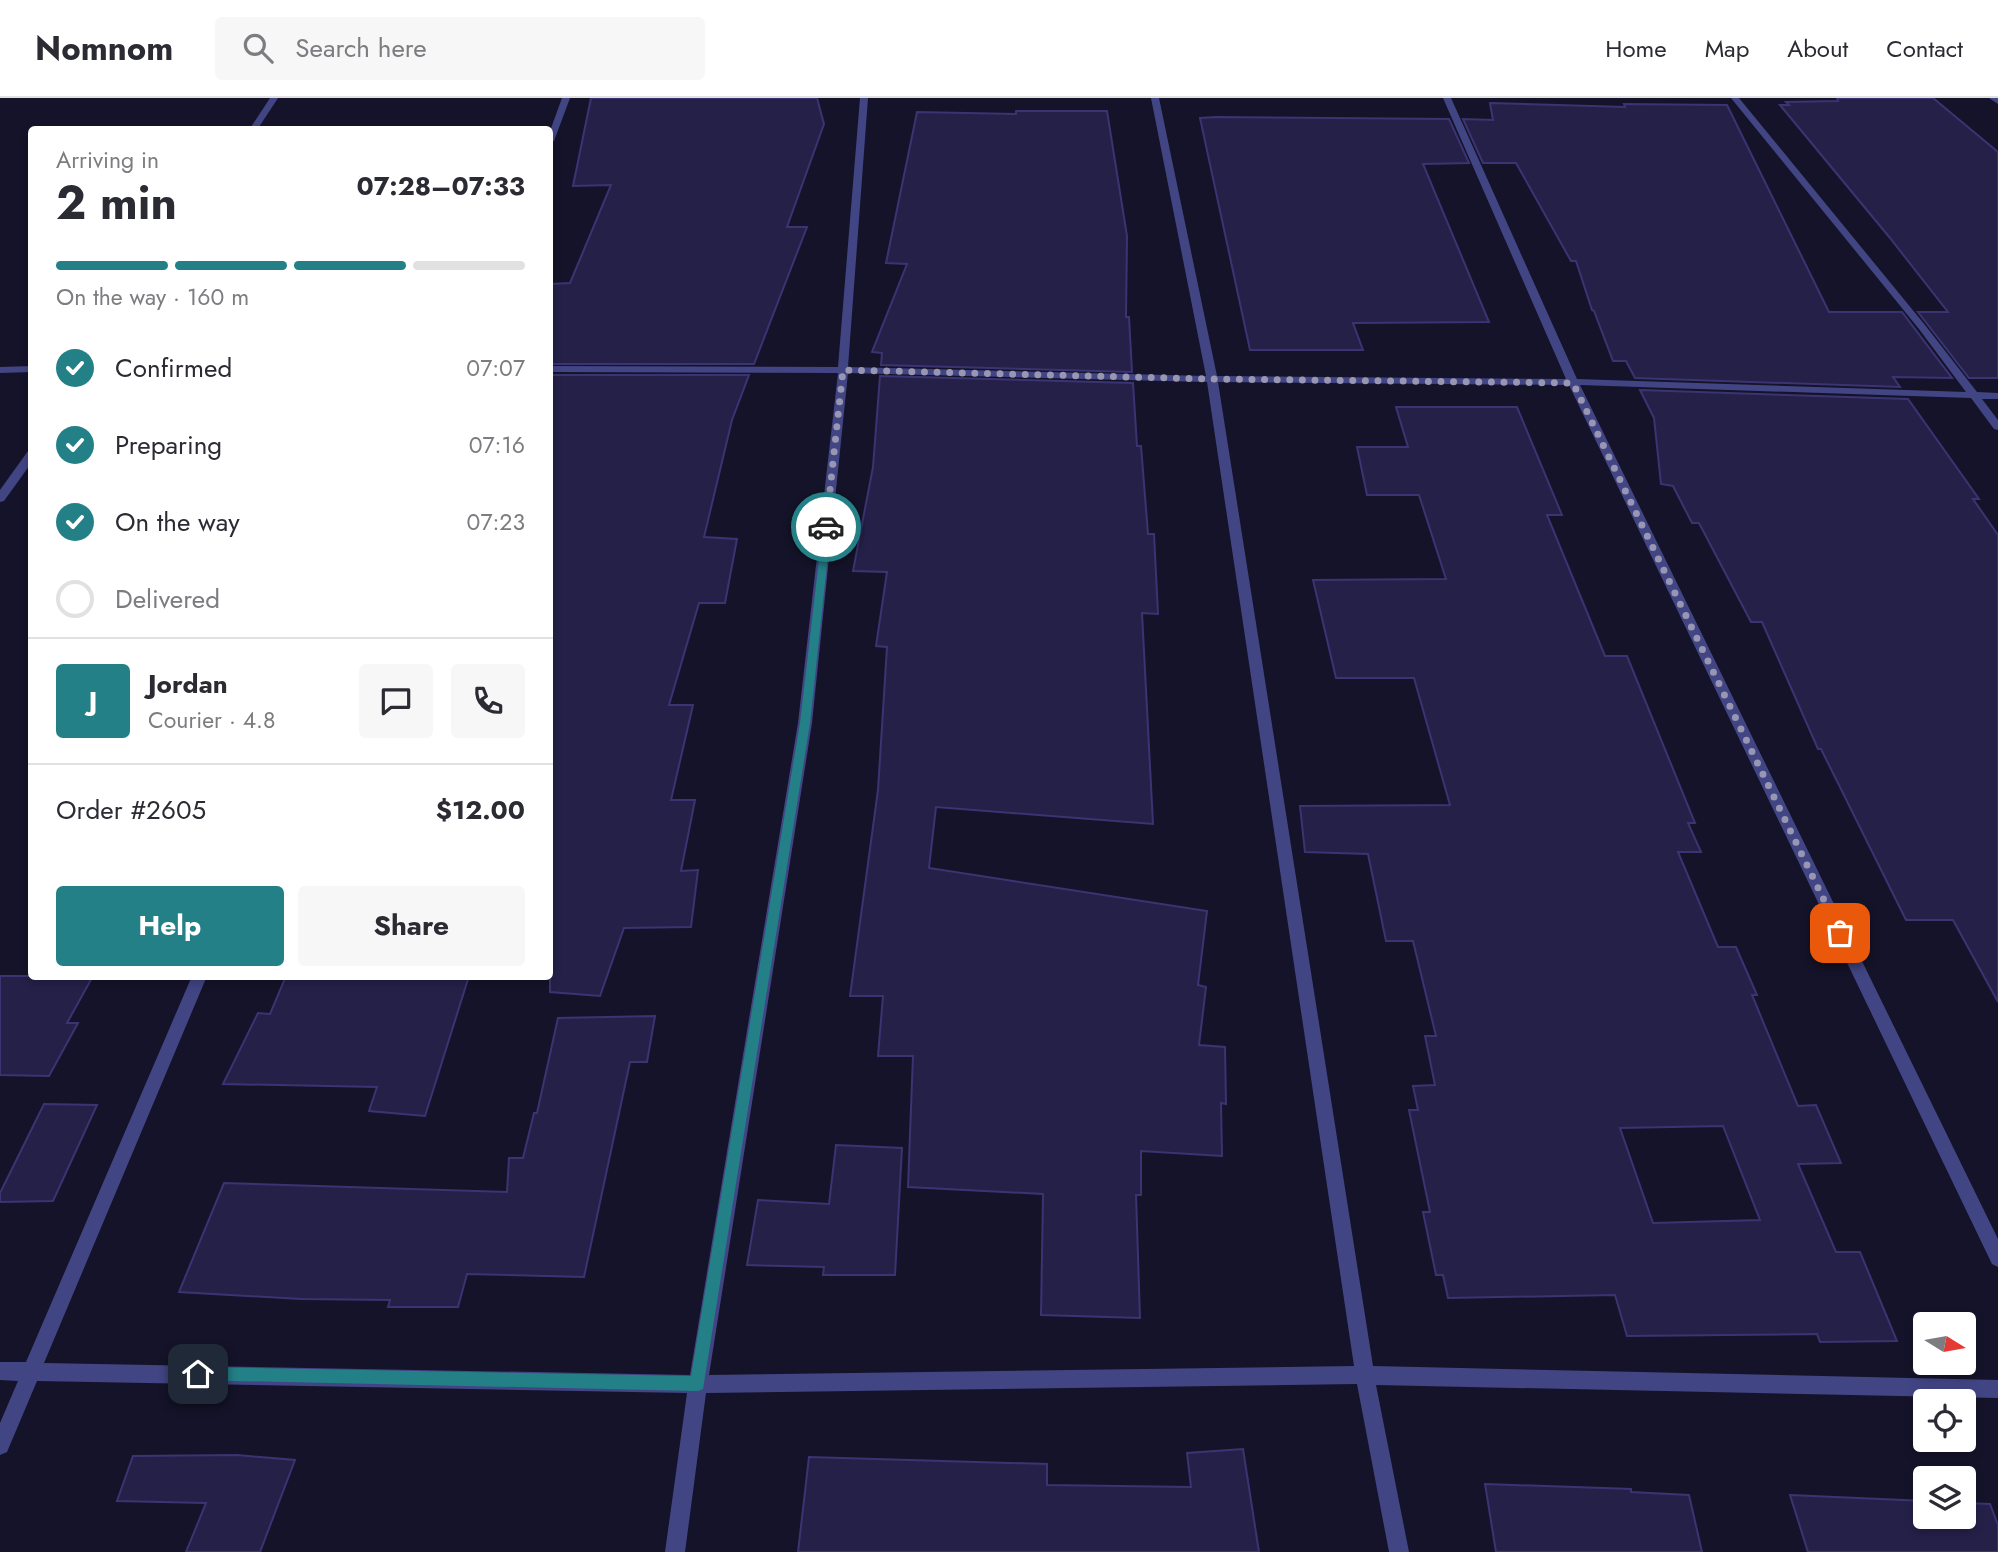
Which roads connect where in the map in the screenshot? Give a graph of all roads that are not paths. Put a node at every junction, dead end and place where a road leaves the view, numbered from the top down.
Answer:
1 (274, 98) edge
2 (566, 98) edge
3 (864, 98) edge
4 (1155, 98) edge
5 (1447, 98) edge
6 (1735, 98) edge
7 (1993, 98) edge
8 (1998, 102) edge
9 (256, 126) edge
10 (553, 133) edge
11 (28, 369) edge
12 (553, 369) edge
13 (0, 370) edge
14 (843, 370) junction
15 (1212, 379) junction
16 (1573, 383) junction
17 (1975, 396) junction
18 (1998, 396) edge
19 (1998, 427) edge
20 (28, 459) edge
21 (0, 498) edge
22 (198, 980) edge
23 (1998, 1258) edge
24 (0, 1371) edge
25 (31, 1371) junction
26 (1365, 1375) junction
27 (698, 1384) junction
28 (1998, 1389) edge
29 (0, 1445) edge
30 (675, 1552) edge
31 (1399, 1552) edge

1 - 9 street
2 - 10 street
3 - 14 street
4 - 15 street
5 - 16 street
6 - 17 street
7 - 8 street
11 - 13 street
12 - 14 street
14 - 15 street
14 - 27 street
15 - 16 street
15 - 26 street
16 - 17 street
16 - 23 street
17 - 18 street
17 - 19 street
20 - 21 street
22 - 25 street
24 - 25 street
25 - 27 street
25 - 29 street
26 - 27 street
26 - 28 street
26 - 31 street
27 - 30 street

